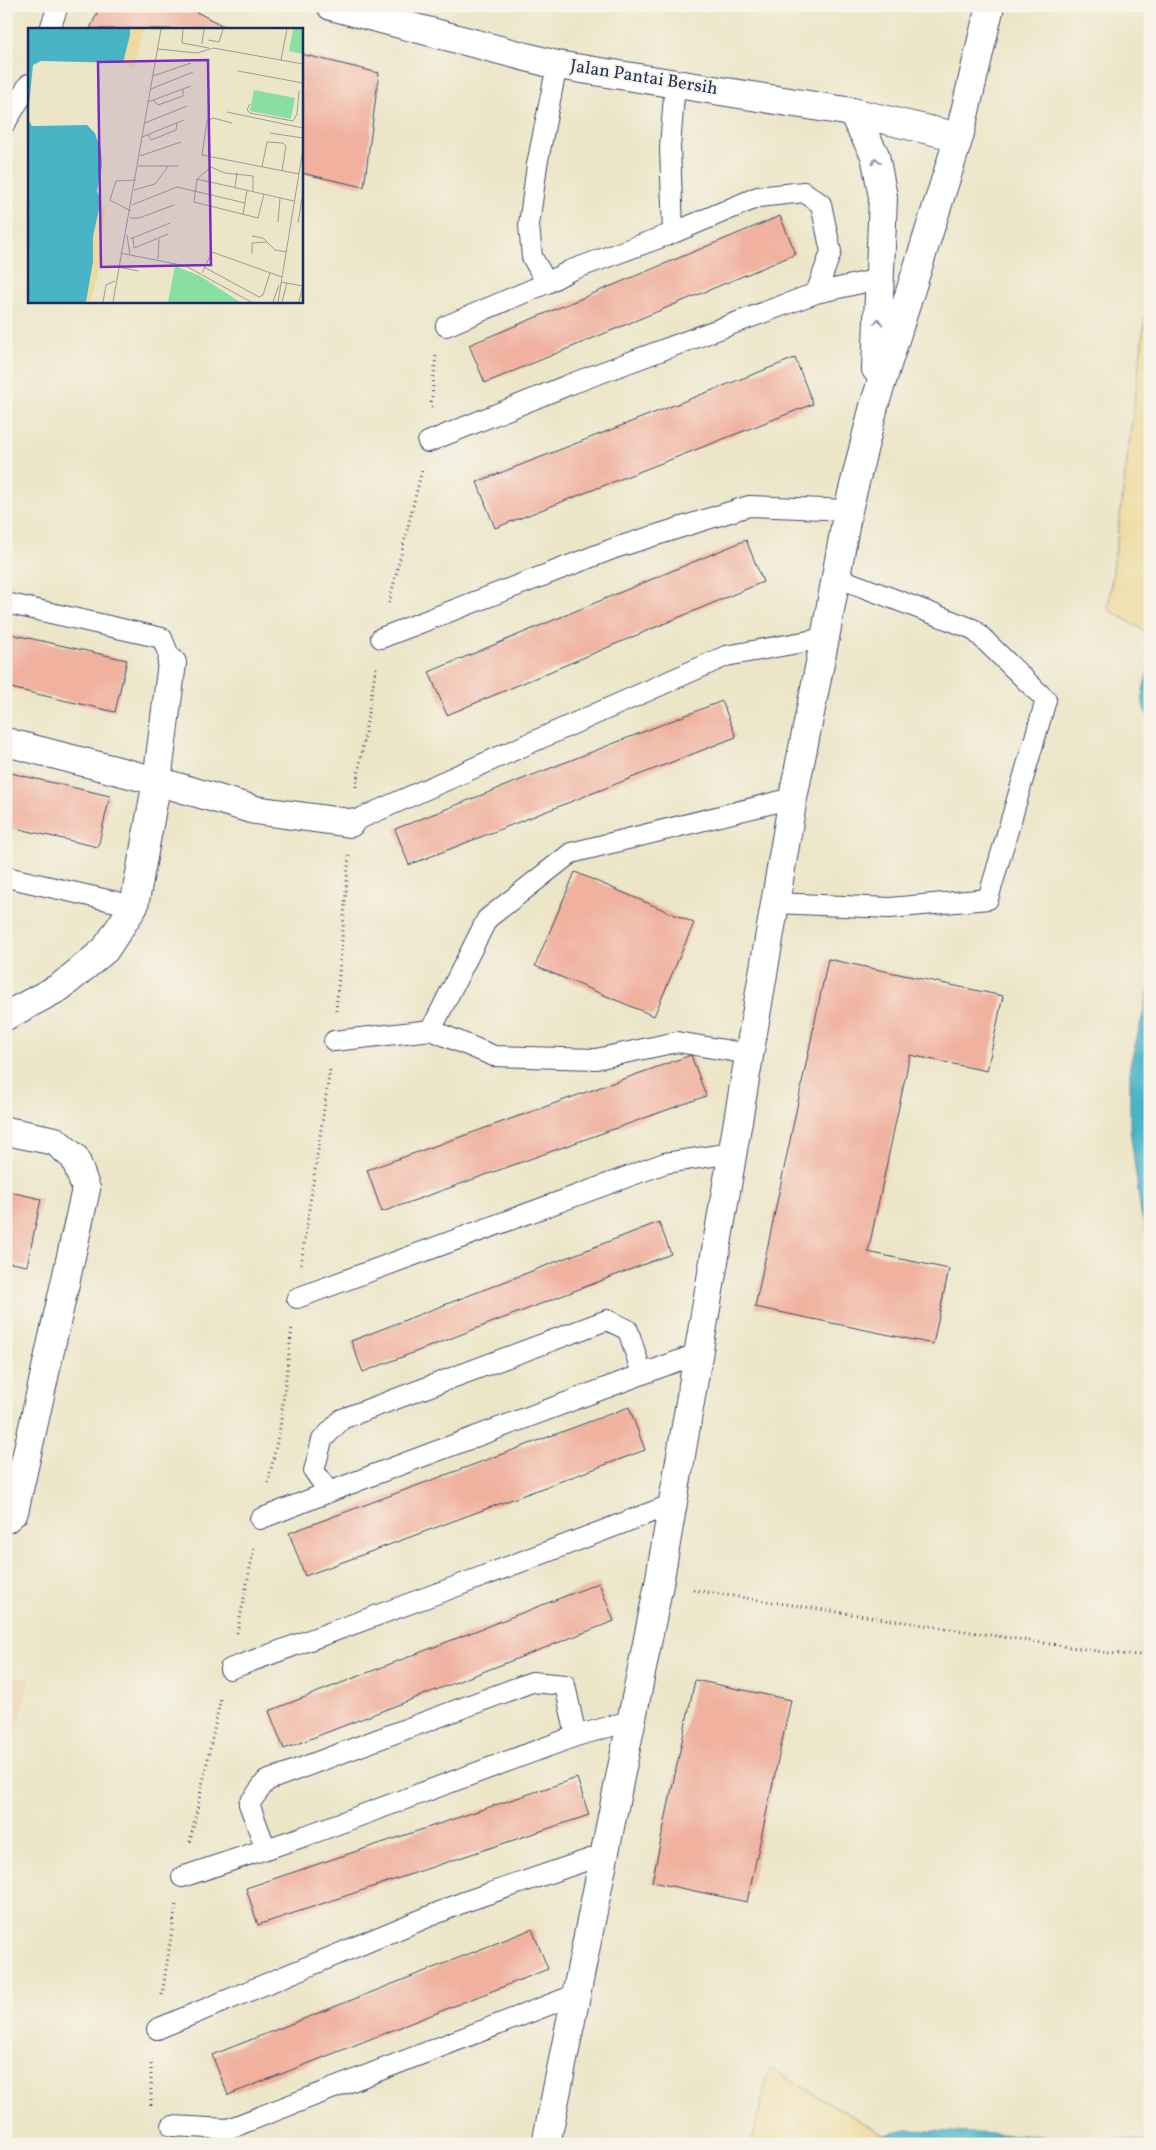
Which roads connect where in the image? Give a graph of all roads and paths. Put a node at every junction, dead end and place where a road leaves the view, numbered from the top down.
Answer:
1 (58, 6) edge
2 (331, 6) edge
3 (990, 6) edge
4 (50, 28) edge
5 (557, 65) junction
6 (675, 83) junction
7 (28, 86) edge
8 (852, 112) junction
9 (6, 122) edge
10 (960, 137) junction
11 (673, 233) junction
12 (880, 279) junction
13 (547, 282) junction
14 (816, 293) junction
15 (446, 326) joint
16 (874, 406) junction
17 (428, 442) junction
18 (848, 510) junction
19 (836, 577) junction
20 (6, 603) edge
21 (381, 638) junction
22 (825, 638) junction
23 (172, 663) joint
24 (6, 742) edge
25 (157, 781) junction
26 (793, 798) junction
27 (350, 823) junction
28 (6, 877) edge
29 (775, 903) junction
30 (134, 906) junction
31 (6, 1016) edge
32 (431, 1030) junction
33 (334, 1041) junction
34 (749, 1054) junction
35 (6, 1131) edge
36 (732, 1153) junction
37 (297, 1298) junction
38 (699, 1353) junction
39 (642, 1374) junction
40 (329, 1492) junction
41 (673, 1504) junction
42 (6, 1519) edge
43 (260, 1519) junction
44 (660, 1584) junction
45 (1150, 1655) edge
46 (230, 1669) junction
47 (633, 1720) junction
48 (576, 1736) junction
49 (266, 1849) junction
50 (605, 1854) junction
51 (182, 1877) junction
52 (577, 1994) junction
53 (157, 2029) junction
54 (172, 2126) joint
55 (546, 2144) edge

1 - 4 lane
2 - 5 street, Jalan Pantai Bersih
3 - 10 street
5 - 6 street, Jalan Pantai Bersih
5 - 13 lane
6 - 8 street, Jalan Pantai Bersih
6 - 11 lane
7 - 9 lane
8 - 10 street, Jalan Pantai Bersih
12 -> 8 street
10 - 16 street
11 - 13 lane
11 - 14 lane
12 - 14 lane
16 -> 12 street
13 - 15 lane
14 - 17 lane
15 - 17 path
16 - 18 street
17 - 21 path
18 - 19 street
18 - 21 lane
19 - 22 street
19 - 29 lane
20 - 23 lane
21 - 27 path
22 - 26 street
22 - 27 lane
23 - 25 street
24 - 25 street
25 - 27 street
25 - 30 street
26 - 29 street
26 - 32 lane
27 - 33 path
28 - 30 lane
29 - 34 street
30 - 31 street
32 - 33 lane
32 - 34 lane
33 - 37 path
34 - 36 street
35 - 42 street
36 - 37 lane
36 - 38 street
37 - 43 path
38 - 39 lane
38 - 41 street
39 - 40 lane
39 - 40 lane
40 - 43 lane
41 - 44 street
41 - 46 lane
43 - 46 path
44 - 45 path
44 - 47 street
46 - 51 path
47 - 48 lane
47 - 50 street
48 - 49 lane
48 - 49 lane
49 - 51 lane
50 - 52 street
50 - 53 lane
51 - 53 path
52 - 54 lane
52 - 55 street
53 - 54 path

